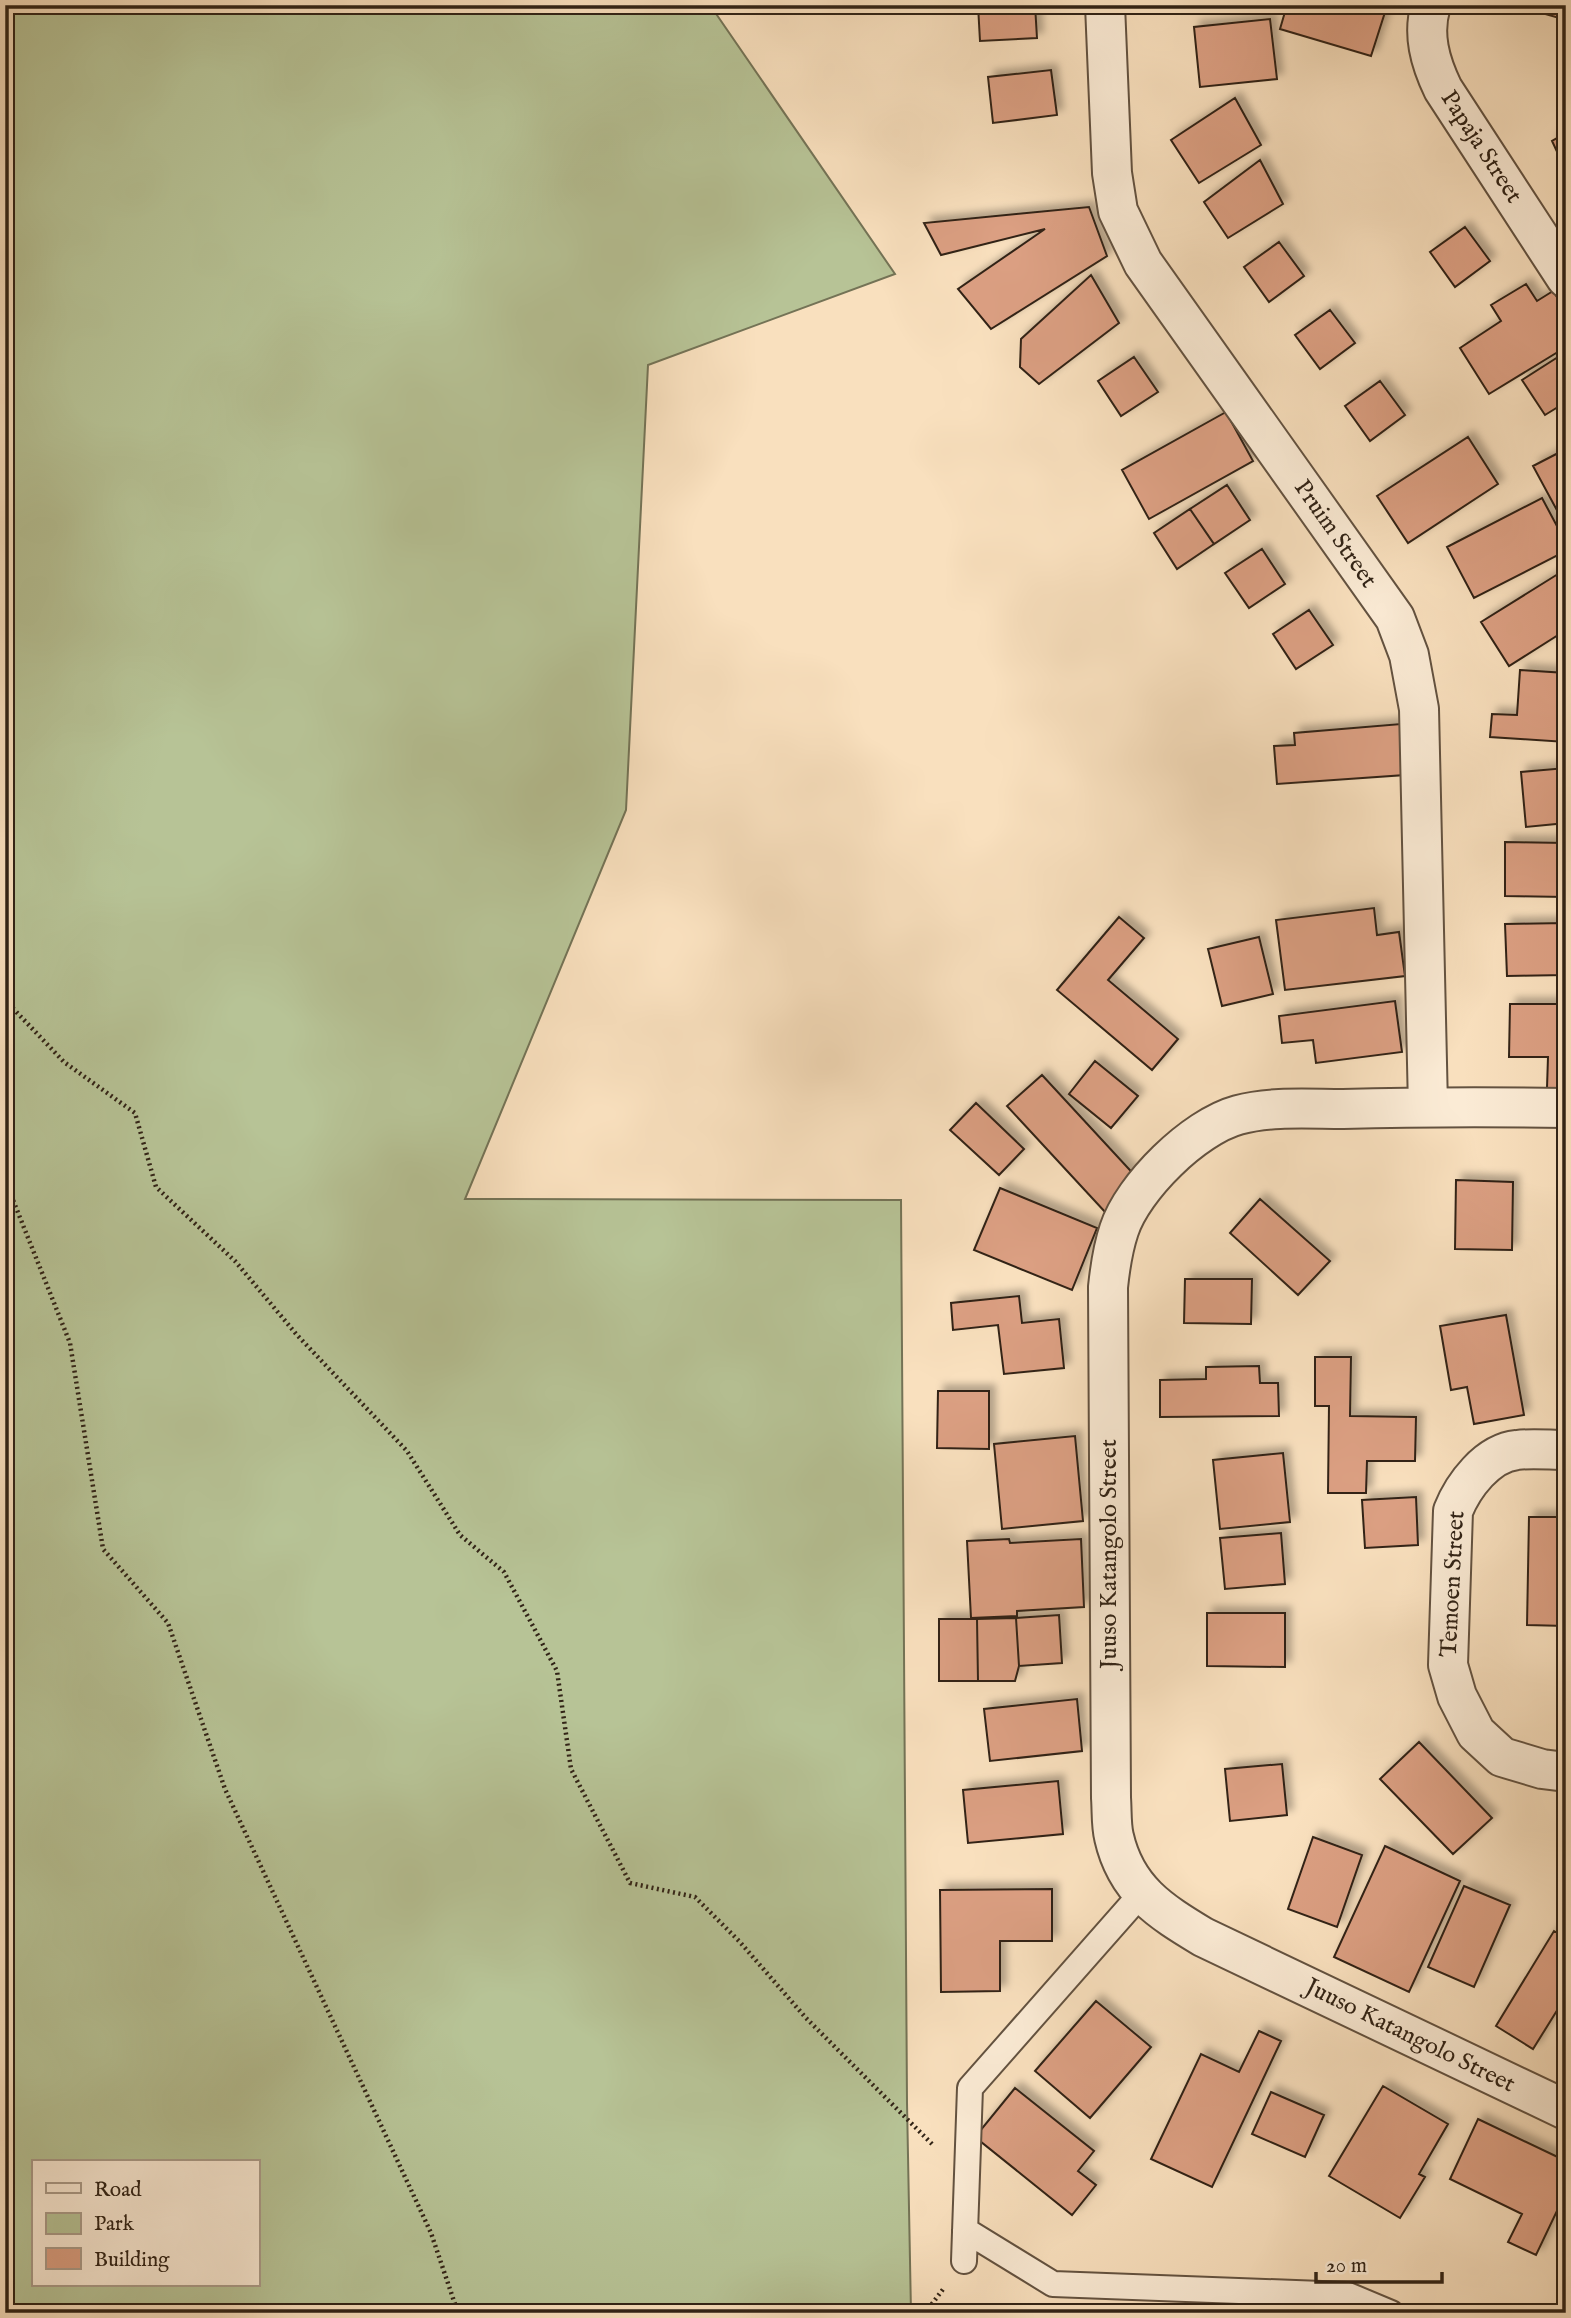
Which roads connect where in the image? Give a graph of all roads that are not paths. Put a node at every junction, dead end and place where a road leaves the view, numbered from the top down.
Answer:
1 (1105, 5) edge
2 (1430, 5) edge
3 (1566, 278) edge
4 (1428, 1107) junction
5 (1566, 1108) edge
6 (1566, 1450) edge
7 (1566, 1772) edge
8 (1141, 1894) junction
9 (1566, 2110) edge
10 (965, 2230) junction
11 (964, 2261) dead end
12 (1391, 2313) edge

1 - 4 street, Pruim Street
2 - 3 street, Papaja Street
4 - 5 street, Juuso Katangolo Street
4 - 8 street, Juuso Katangolo Street
6 - 7 street, Temoen Street
8 - 9 street, Juuso Katangolo Street
8 - 10 lane
10 - 11 lane
10 - 12 lane

